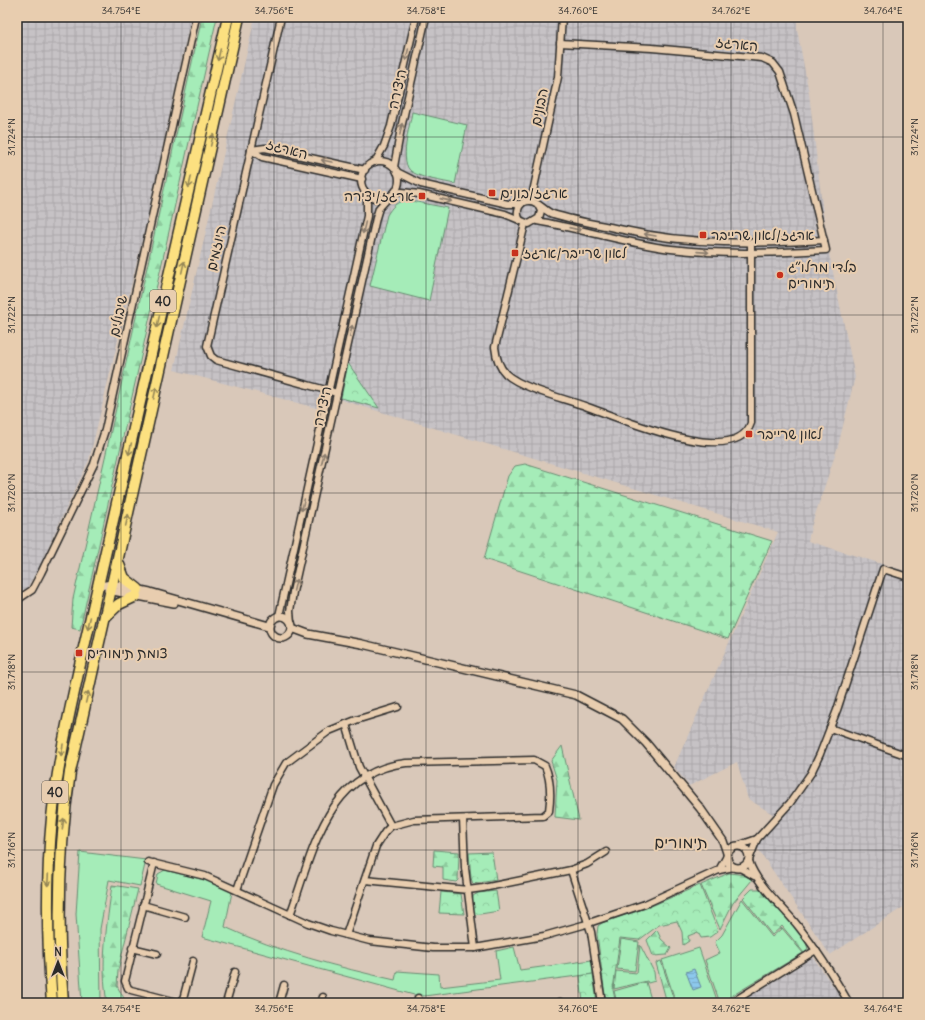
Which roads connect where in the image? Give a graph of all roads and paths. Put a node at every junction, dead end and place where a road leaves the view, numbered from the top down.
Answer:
1 (196, 17) edge
2 (228, 17) edge
3 (239, 17) edge
4 (281, 17) edge
5 (416, 17) edge
6 (426, 17) edge
7 (562, 17) edge
8 (560, 43) junction
9 (251, 150) junction
10 (376, 162) junction
11 (365, 170) junction
12 (396, 170) junction
13 (362, 180) junction
14 (364, 190) junction
15 (391, 195) junction
16 (530, 201) junction
17 (521, 204) junction
18 (538, 205) junction
19 (537, 221) junction
20 (522, 222) junction
21 (824, 240) junction
22 (751, 243) junction
23 (751, 253) junction
24 (328, 390) junction
25 (337, 393) junction
26 (118, 558) junction
27 (908, 577) edge
28 (99, 586) junction
29 (112, 588) junction
30 (137, 593) junction
31 (17, 600) edge
32 (279, 616) junction
33 (104, 619) junction
34 (269, 626) junction
35 (291, 628) junction
36 (398, 707) dead end
37 (346, 724) junction
38 (830, 728) junction
39 (908, 756) edge
40 (365, 778) junction
41 (463, 819) junction
42 (391, 826) junction
43 (720, 836) junction
44 (757, 839) junction
45 (738, 845) junction
46 (606, 852) dead end
47 (727, 854) junction
48 (749, 859) junction
49 (737, 868) junction
50 (571, 870) junction
51 (719, 870) junction
52 (757, 878) junction
53 (365, 880) junction
54 (237, 890) junction
55 (468, 890) junction
56 (143, 905) junction
57 (290, 915) junction
58 (185, 917) dead end
59 (589, 924) junction
60 (346, 935) junction
61 (132, 948) junction
62 (475, 948) junction
63 (816, 950) junction
64 (157, 954) dead end
65 (193, 961) dead end
66 (235, 972) dead end
67 (284, 985) dead end
68 (52, 1003) edge
69 (63, 1003) edge
70 (181, 1003) edge
71 (226, 1003) edge
72 (279, 1003) edge
73 (602, 1003) edge
74 (731, 1003) edge
75 (849, 1003) edge

1 - 31 street, שיבולים
2 -> 28 highway, 40
26 -> 3 highway, 40
4 - 9 street, היוזמים
5 -> 10 street, היצירה
12 -> 6 street, היצירה
7 - 8 street, הבונים
8 - 16 street, הבונים
8 - 21 street, הארגז
11 -> 9 street, הארגז
9 - 13 street, הארגז
9 - 24 street, היוזמים
10 - 11 street
10 - 12 street
11 - 13 street
12 - 15 street
12 - 17 street
13 - 14 street
14 - 15 street
14 -> 24 street, היצירה
15 -> 20 street
25 -> 15 street, היצירה
16 - 17 street
16 - 18 street
17 - 20 street
18 - 19 street
22 -> 18 street
19 - 20 street
19 -> 23 street, הארגז
20 - 23 street
21 - 22 street
21 - 23 street, הארגז
22 - 23 street
24 - 25 street, היוזמים
24 -> 32 street, היצירה
35 -> 25 street, היצירה
26 - 29 highway, 40
26 - 30 highway
27 - 38 street
28 - 29 street
28 -> 68 highway, 40
29 - 30 street
29 - 33 highway, 40
30 - 33 highway
30 - 34 street
32 - 34 street
32 - 35 street
69 -> 33 highway, 40
34 - 35 street
35 - 43 street
36 - 37 street
37 - 40 street
37 - 54 street
38 - 39 street
38 - 44 street
40 - 41 street
40 - 42 street
40 - 57 street
41 - 42 street
41 - 55 street
42 - 53 street
43 - 45 street
43 - 47 street
44 - 45 street
44 - 48 street
45 - 47 street
45 - 48 street
46 - 50 street
47 - 49 street
47 - 51 street
48 - 49 street
48 - 52 street
49 - 51 street
49 - 52 street
50 - 55 street
50 - 59 street
51 - 59 street
52 - 63 street
53 - 55 street
53 - 60 street
54 - 56 street
54 - 57 street
55 - 62 street
56 - 58 street
56 - 61 street
57 - 60 street
59 - 62 street
59 - 73 street
60 - 62 street
61 - 64 street
61 - 70 street
63 - 74 street
63 - 75 street
65 - 70 street
66 - 71 street
67 - 72 street

